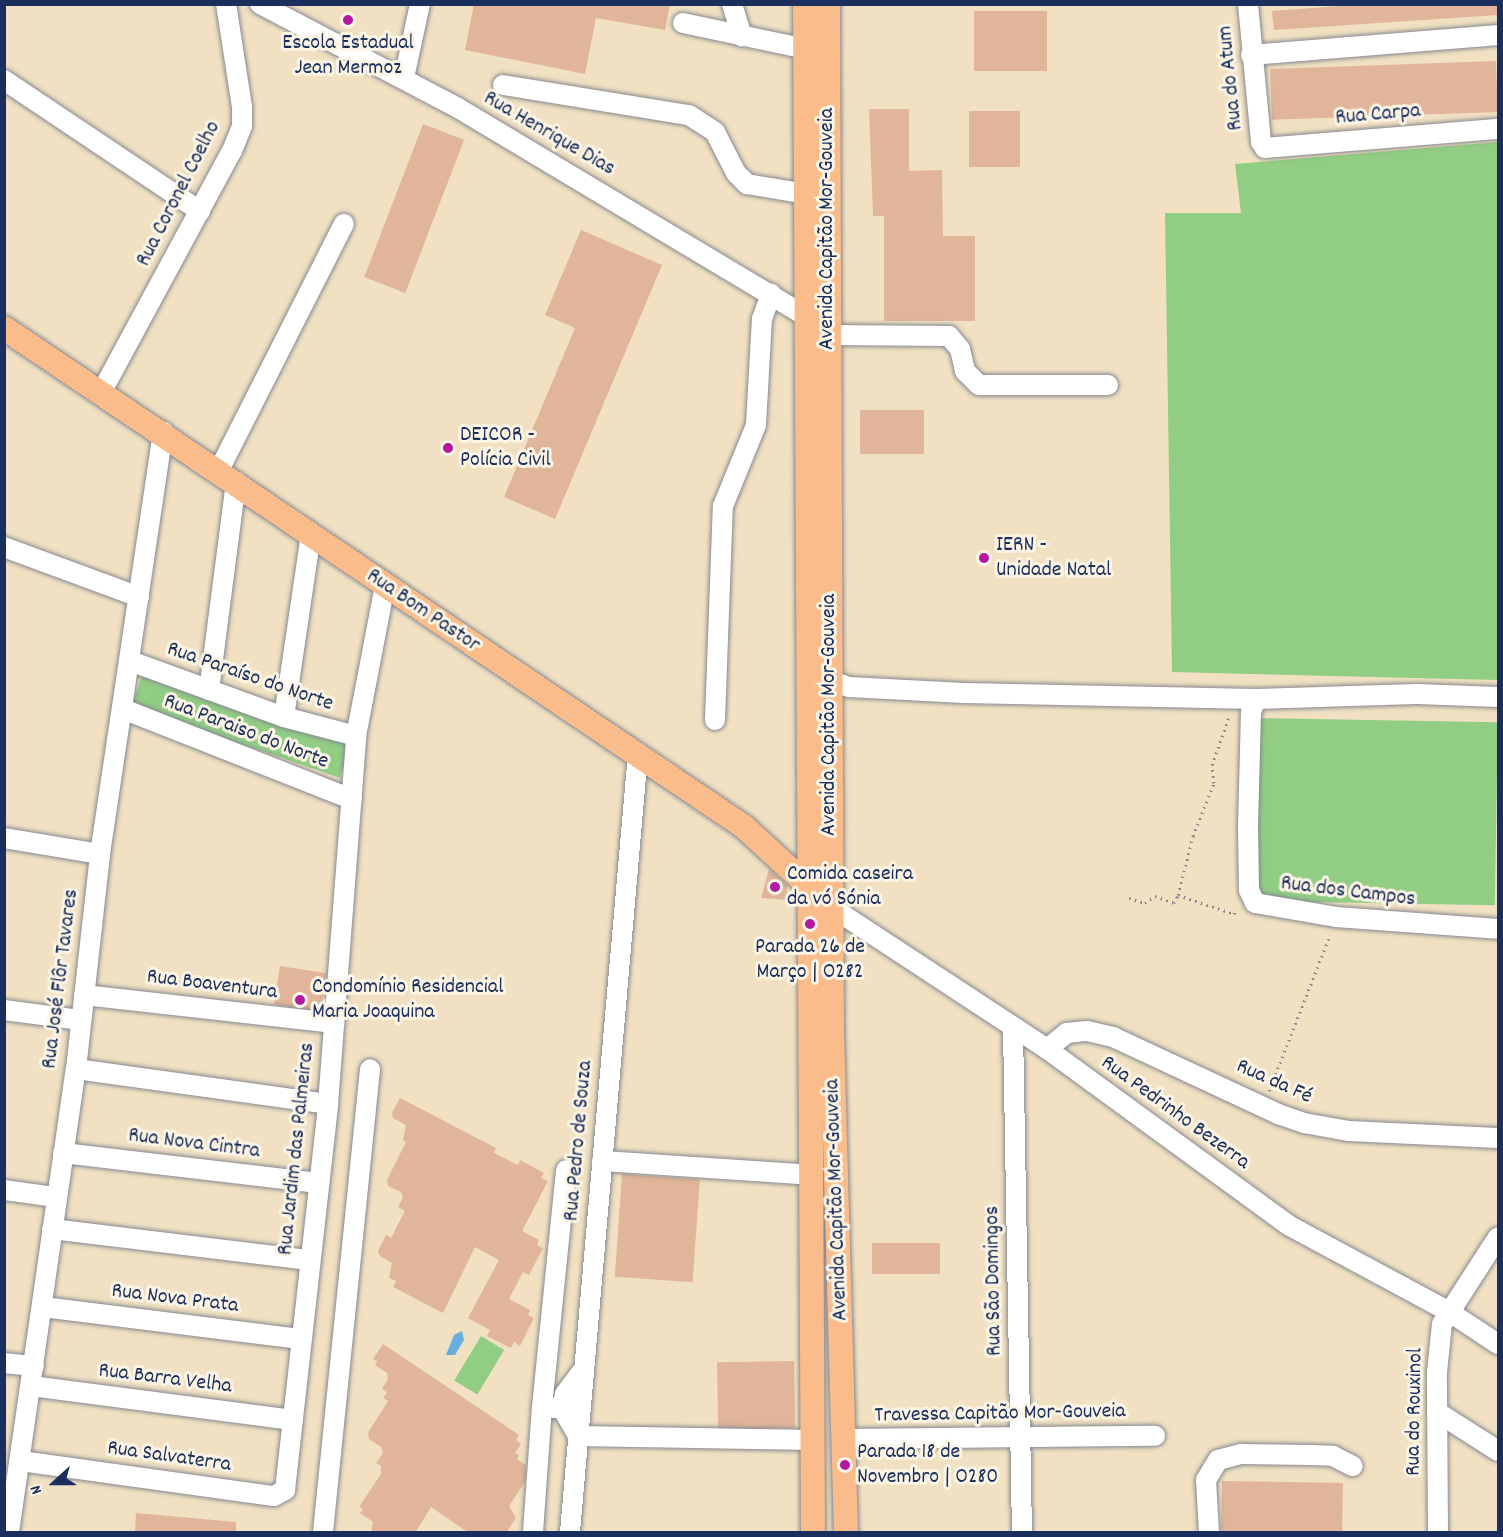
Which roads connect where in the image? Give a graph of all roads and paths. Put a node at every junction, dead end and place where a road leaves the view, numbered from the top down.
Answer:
1 (226, 4) edge
2 (260, 4) edge
3 (420, 4) edge
4 (732, 4) edge
5 (806, 4) edge
6 (828, 4) edge
7 (1248, 4) edge
8 (683, 24) dead end
9 (1498, 35) edge
10 (742, 36) junction
11 (806, 49) junction
12 (1251, 56) junction
13 (404, 78) junction
14 (5, 83) edge
15 (503, 85) dead end
16 (1498, 129) edge
17 (1263, 146) joint
18 (807, 194) junction
19 (200, 211) junction
20 (344, 224) dead end
21 (771, 294) junction
22 (807, 317) junction
23 (4, 328) edge
24 (829, 335) junction
25 (1108, 385) dead end
26 (102, 392) junction
27 (163, 432) junction
28 (818, 469) junction
29 (228, 476) junction
30 (311, 534) junction
31 (4, 546) edge
32 (386, 586) junction
33 (139, 597) junction
34 (130, 661) junction
35 (829, 680) junction
36 (209, 690) junction
37 (1498, 698) edge
38 (1253, 705) junction
39 (123, 709) junction
40 (284, 717) junction
41 (715, 720) dead end
42 (356, 736) junction
43 (638, 753) junction
44 (352, 799) junction
45 (4, 838) edge
46 (100, 854) junction
47 (810, 888) junction
48 (1178, 895) junction
49 (1129, 898) dead end
50 (1255, 903) junction
51 (831, 907) junction
52 (1336, 917) junction
53 (1498, 929) edge
54 (84, 995) junction
55 (4, 1010) edge
56 (81, 1020) junction
57 (334, 1023) junction
58 (1013, 1028) junction
59 (1047, 1049) junction
60 (76, 1069) junction
61 (370, 1069) dead end
62 (328, 1104) junction
63 (1262, 1106) junction
64 (1498, 1138) edge
65 (63, 1153) junction
66 (602, 1161) junction
67 (566, 1170) dead end
68 (812, 1175) junction
69 (318, 1183) junction
70 (4, 1190) edge
71 (56, 1197) junction
72 (52, 1229) junction
73 (1498, 1237) edge
74 (309, 1260) junction
75 (43, 1307) junction
76 (1448, 1311) junction
77 (300, 1339) junction
78 (1498, 1344) edge
79 (4, 1363) edge
80 (583, 1370) junction
81 (32, 1376) junction
82 (552, 1407) junction
83 (1437, 1412) junction
84 (293, 1420) junction
85 (578, 1436) junction
86 (1155, 1436) dead end
87 (1021, 1438) junction
88 (845, 1439) junction
89 (813, 1440) junction
90 (1498, 1451) edge
91 (21, 1461) junction
92 (1353, 1466) dead end
93 (274, 1496) joint
94 (1439, 1532) edge
95 (9, 1533) edge
96 (323, 1533) edge
97 (532, 1533) edge
98 (570, 1533) edge
99 (813, 1533) edge
100 (846, 1533) edge
101 (1022, 1533) edge
102 (1209, 1533) edge

1 - 19 street, Rua Coronel Coelho
2 - 13 street, Rua Henrique Dias
3 - 13 street
4 - 10 street
5 - 11 main road, Avenida Capitão Mor-Gouveia
6 - 24 main road, Avenida Capitão Mor-Gouveia
7 - 12 street, Rua do Atum
8 - 10 street
9 - 12 street
10 - 11 street
11 - 18 main road, Avenida Capitão Mor-Gouveia
12 - 17 street, Rua do Atum
13 - 21 street, Rua Henrique Dias
14 - 19 street
15 - 18 street
16 - 17 street, Rua Carpa
18 - 22 main road, Avenida Capitão Mor-Gouveia
19 - 26 street, Rua Coronel Coelho
20 - 29 street
21 - 22 street, Rua Henrique Dias
21 - 41 street
22 - 28 main road, Avenida Capitão Mor-Gouveia
23 - 26 main road, Rua Bom Pastor
24 - 25 street
24 - 28 main road, Avenida Capitão Mor-Gouveia
26 - 27 main road, Rua Bom Pastor
27 - 29 main road, Rua Bom Pastor
27 - 33 street, Rua José Flôr Tavares
28 - 35 main road, Avenida Capitão Mor-Gouveia
28 - 47 main road, Avenida Capitão Mor-Gouveia
29 - 30 main road, Rua Bom Pastor
29 - 36 street
30 - 32 main road, Rua Bom Pastor
30 - 40 street
31 - 33 street
32 - 42 street, Rua Jardim das Palmeiras
32 - 43 main road, Rua Bom Pastor
33 - 34 street, Rua José Flôr Tavares
34 - 36 street, Rua Paraíso do Norte
34 - 39 street, Rua José Flôr Tavares
35 - 38 street
35 - 51 main road, Avenida Capitão Mor-Gouveia
36 - 40 street, Rua Paraíso do Norte
37 - 38 street
38 - 48 path
38 - 50 street, Rua dos Campos
39 - 44 street, Rua Paraiso do Norte
39 - 46 street, Rua José Flôr Tavares
40 - 42 street, Rua Paraíso do Norte
42 - 44 street, Rua Jardim das Palmeiras
43 - 47 main road, Rua Bom Pastor
43 - 66 street, Rua Pedro de Souza
44 - 57 street, Rua Jardim das Palmeiras
45 - 46 street
46 - 54 street, Rua José Flôr Tavares
47 - 51 main road, Rua Bom Pastor
47 - 68 main road, Avenida Capitão Mor-Gouveia
48 - 49 path
48 - 50 path
50 - 52 street, Rua dos Campos
51 - 58 street, Rua Pedrinho Bezerra
51 - 88 main road, Avenida Capitão Mor-Gouveia
52 - 53 street, Rua dos Campos
52 - 63 path
54 - 56 street, Rua José Flôr Tavares
54 - 57 street, Rua Boaventura
55 - 56 street
56 - 60 street, Rua José Flôr Tavares
57 - 62 street, Rua Jardim das Palmeiras
58 - 59 street, Rua Pedrinho Bezerra
58 - 87 street, Rua São Domingos
59 - 63 street, Rua da Fé
59 - 76 street, Rua Pedrinho Bezerra
60 - 62 street
60 - 65 street, Rua José Flôr Tavares
61 - 96 street
62 - 69 street, Rua Jardim das Palmeiras
63 - 64 street, Rua da Fé
65 - 69 street, Rua Nova Cintra
65 - 71 street, Rua José Flôr Tavares
66 - 68 street
66 - 80 street, Rua Pedro de Souza
67 - 82 street
68 - 89 main road, Avenida Capitão Mor-Gouveia
69 - 74 street, Rua Jardim das Palmeiras
70 - 71 street
71 - 72 street, Rua José Flôr Tavares
72 - 74 street
72 - 75 street, Rua José Flôr Tavares
73 - 76 street, Rua do Rouxinol
74 - 77 street, Rua Jardim das Palmeiras
75 - 77 street, Rua Nova Prata
75 - 81 street, Rua José Flôr Tavares
76 - 78 street, Rua Pedrinho Bezerra
76 - 83 street, Rua do Rouxinol
77 - 84 street, Rua Jardim das Palmeiras
79 - 81 street, Rua Barra Velha
80 - 82 street
80 - 85 street, Rua Pedro de Souza
81 - 84 street, Rua Barra Velha
81 - 91 street, Rua José Flôr Tavares
82 - 85 street
82 - 97 street
83 - 90 street
83 - 94 street, Rua do Rouxinol
84 - 93 street, Rua Jardim das Palmeiras
85 - 89 street
85 - 98 street, Rua Pedro de Souza
86 - 87 street, Travessa Capitão Mor-Gouveia
87 - 88 street, Travessa Capitão Mor-Gouveia
87 - 101 street, Rua São Domingos
88 - 100 main road, Avenida Capitão Mor-Gouveia
89 - 99 main road, Avenida Capitão Mor-Gouveia
91 - 93 street, Rua Salvaterra
91 - 95 street, Rua José Flôr Tavares
92 - 102 street

